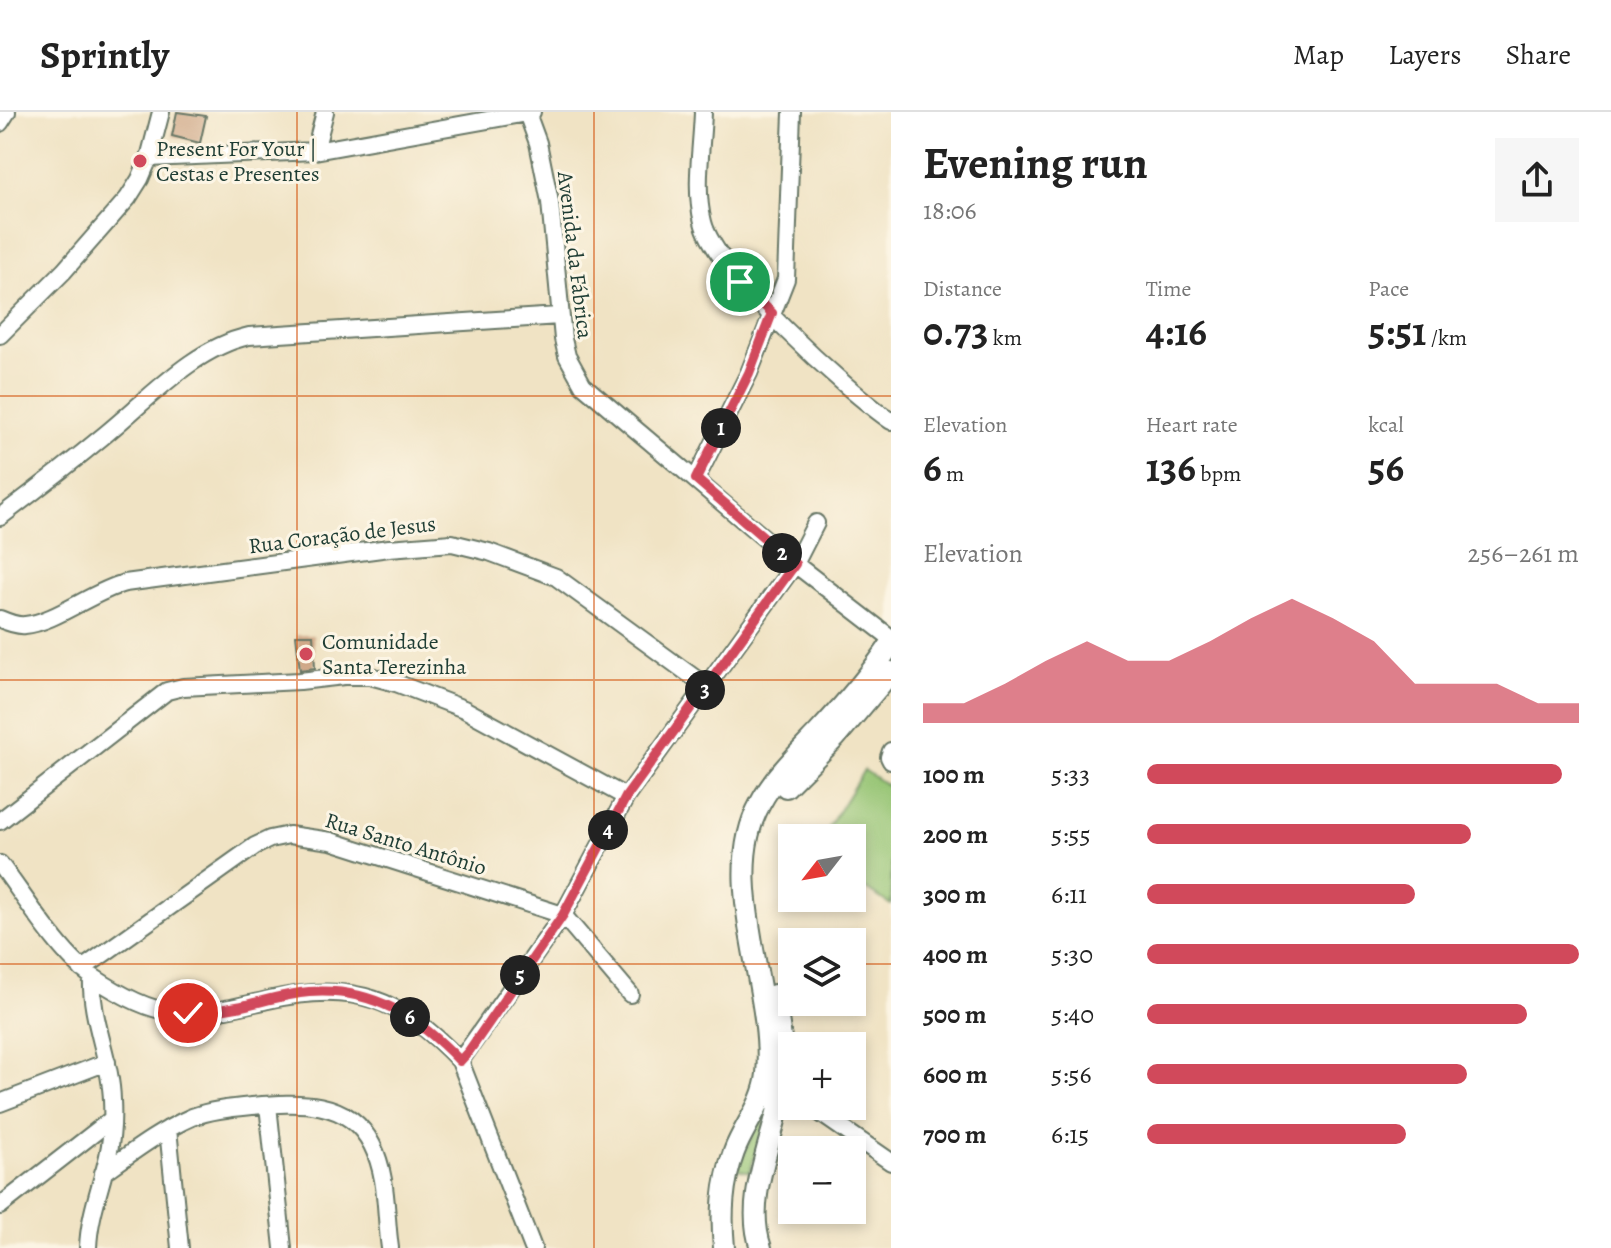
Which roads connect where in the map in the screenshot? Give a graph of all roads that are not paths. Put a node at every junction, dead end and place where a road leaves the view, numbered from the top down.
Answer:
1 (7, 112) edge
2 (161, 112) edge
3 (325, 112) edge
4 (703, 112) edge
5 (792, 112) edge
6 (529, 113) edge
7 (0, 123) edge
8 (315, 151) junction
9 (149, 158) junction
10 (772, 313) junction
11 (559, 316) junction
12 (0, 335) edge
13 (891, 421) edge
14 (696, 479) junction
15 (0, 517) edge
16 (816, 523) dead end
17 (795, 564) junction
18 (0, 619) edge
19 (891, 641) edge
20 (891, 672) edge
21 (707, 687) junction
22 (891, 751) edge
23 (891, 761) edge
24 (626, 797) junction
25 (0, 821) edge
26 (0, 864) edge
27 (563, 915) junction
28 (87, 973) junction
29 (630, 994) dead end
30 (460, 1061) junction
31 (107, 1062) junction
32 (0, 1095) edge
33 (0, 1104) edge
34 (268, 1105) junction
35 (112, 1119) junction
36 (830, 1120) edge
37 (168, 1129) junction
38 (891, 1162) edge
39 (103, 1173) junction
40 (727, 1180) junction
41 (759, 1186) junction
42 (0, 1206) edge
43 (721, 1212) junction
44 (756, 1215) junction
45 (88, 1248) edge
46 (180, 1248) edge
47 (283, 1248) edge
48 (390, 1248) edge
49 (533, 1248) edge
50 (724, 1248) edge
51 (761, 1248) edge

1 - 7 street
2 - 9 street
3 - 8 street
4 - 10 street
5 - 10 street
6 - 8 street
6 - 11 street, Avenida da Fábrica
8 - 9 street
9 - 12 street
10 - 13 street
10 - 14 street
11 - 14 street, Avenida da Fábrica
11 - 15 street
14 - 17 street, Avenida da Fábrica
16 - 17 street
17 - 19 street, Avenida da Fábrica
17 - 21 street
18 - 21 street, Rua Coração de Jesus
19 - 40 main road
20 - 41 main road
21 - 24 street
22 - 23 street
24 - 25 street
24 - 27 street
26 - 28 street
27 - 28 street, Rua Santo Antônio
27 - 29 street
27 - 30 street
28 - 30 street
28 - 31 street
30 - 49 street
31 - 33 street
31 - 35 street
32 - 33 street
34 - 37 street
34 - 47 street
34 - 48 street
35 - 39 street
35 - 42 street
36 - 38 street
37 - 39 street
37 - 46 street
39 - 45 street
40 - 41 main road
40 - 43 main road
41 - 44 main road
43 - 44 main road
43 - 50 main road
44 - 51 main road

